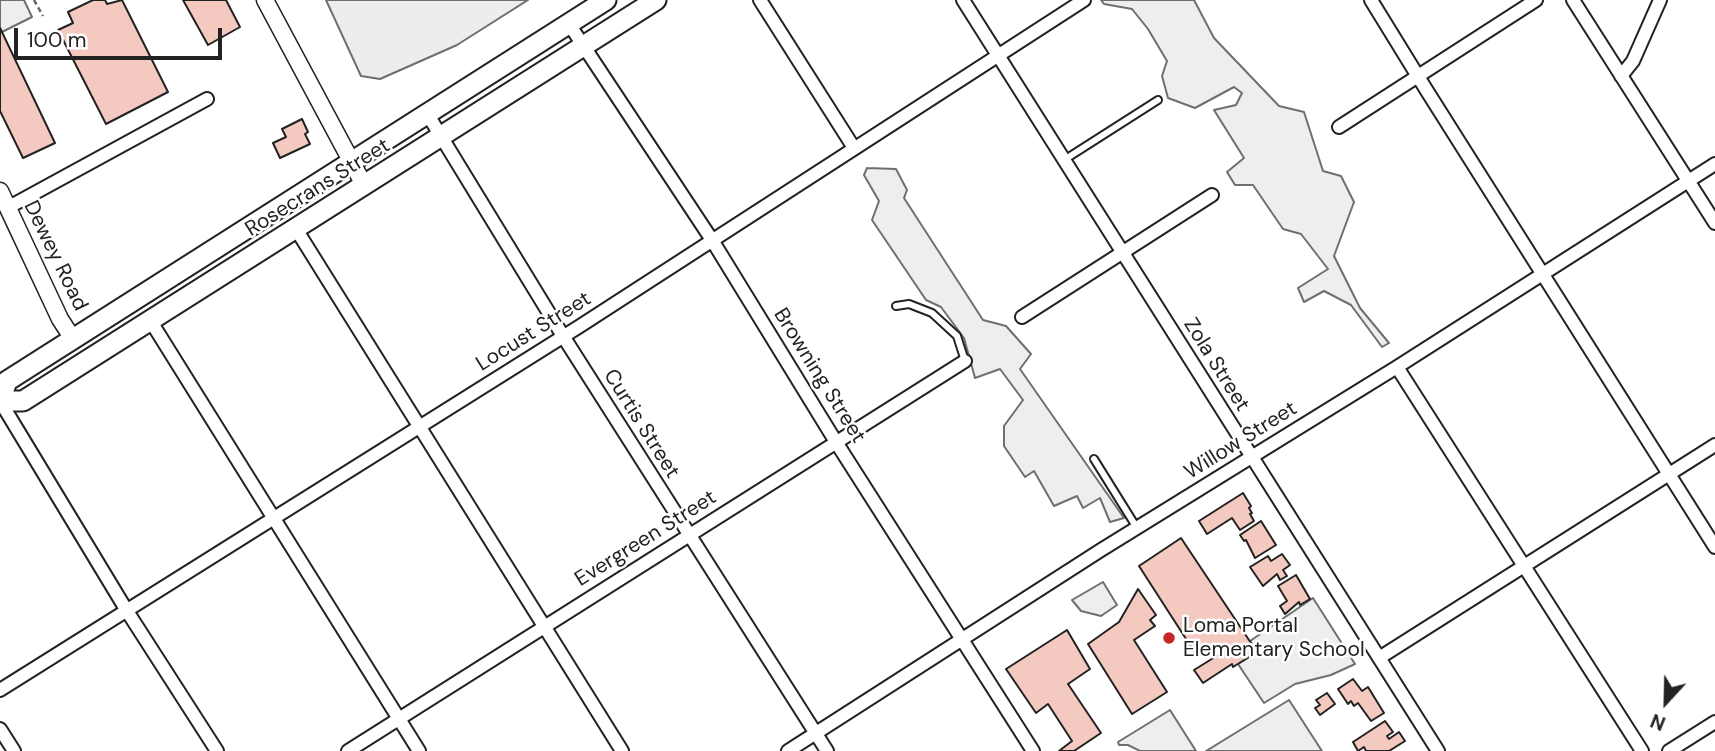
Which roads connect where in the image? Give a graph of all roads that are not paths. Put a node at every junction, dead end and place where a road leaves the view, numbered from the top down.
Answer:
1 (265, 0) edge
2 (606, 0) edge
3 (656, 0) edge
4 (760, 0) edge
5 (962, 0) edge
6 (1084, 0) edge
7 (1371, 0) edge
8 (1536, 0) edge
9 (1573, 0) edge
10 (1660, 0) edge
11 (569, 24) junction
12 (583, 47) junction
13 (998, 55) junction
14 (1417, 76) junction
15 (1621, 76) junction
16 (207, 99) dead end
17 (1158, 100) dead end
18 (428, 115) junction
19 (1339, 127) dead end
20 (442, 136) junction
21 (854, 148) junction
22 (1064, 160) junction
23 (350, 163) junction
24 (1715, 164) edge
25 (1688, 181) junction
26 (364, 185) junction
27 (0, 191) edge
28 (1212, 195) dead end
29 (9, 207) junction
30 (1715, 223) edge
31 (296, 229) junction
32 (712, 240) junction
33 (1122, 253) junction
34 (1542, 274) junction
35 (897, 306) dead end
36 (1023, 317) dead end
37 (150, 320) junction
38 (563, 336) junction
39 (73, 339) junction
40 (965, 361) joint
41 (1397, 367) junction
42 (0, 401) edge
43 (419, 427) junction
44 (836, 442) junction
45 (1715, 445) edge
46 (1094, 458) dead end
47 (1252, 458) junction
48 (1669, 475) junction
49 (274, 519) junction
50 (1137, 528) junction
51 (689, 535) junction
52 (1715, 547) edge
53 (1524, 566) junction
54 (127, 611) junction
55 (545, 626) junction
56 (963, 639) junction
57 (1379, 658) junction
58 (0, 690) edge
59 (399, 719) junction
60 (1715, 722) edge
61 (0, 729) edge
62 (816, 734) junction
63 (14, 751) edge
64 (217, 751) edge
65 (348, 751) edge
66 (419, 751) edge
67 (622, 751) edge
68 (789, 751) edge
69 (827, 751) edge
70 (1033, 751) edge
71 (1438, 751) edge
72 (1642, 751) edge
73 (1669, 751) edge

1 - 23 street
2 - 11 main road, Rosecrans Street
3 - 12 main road, Rosecrans Street
4 - 21 street
5 - 13 street, Zola Street
6 - 13 street, Locust Street
7 - 14 street
8 - 14 street
9 - 15 street
10 - 15 street
11 - 12 street, Browning Street
11 - 18 main road, Rosecrans Street
12 - 20 main road, Rosecrans Street
12 - 32 street, Browning Street
13 - 21 street, Locust Street
13 - 22 street, Zola Street
14 - 19 street
14 - 34 street
15 - 25 street
16 - 29 street
17 - 22 lane
18 - 20 street, Curtis Street
18 - 23 main road, Rosecrans Street
20 - 26 main road, Rosecrans Street
20 - 38 street, Curtis Street
21 - 32 street, Locust Street
22 - 33 street, Zola Street
23 - 26 street
23 - 39 main road, Rosecrans Street
24 - 25 street, Willow Street
25 - 30 street
25 - 34 street, Willow Street
26 - 31 main road, Rosecrans Street
27 - 29 street, Dewey Road
28 - 33 street
29 - 39 street, Dewey Road
31 - 37 main road, Rosecrans Street
31 - 43 street
32 - 38 street, Locust Street
32 - 44 street, Browning Street
33 - 36 street
33 - 47 street, Zola Street
34 - 41 street, Willow Street
34 - 48 street
35 - 40 lane
37 - 42 main road, Rosecrans Street
37 - 49 street
38 - 43 street, Locust Street
38 - 51 street, Curtis Street
39 - 42 main road, Rosecrans Street
40 - 44 street, Evergreen Street
41 - 47 street, Willow Street
41 - 53 street
42 - 54 street
43 - 49 street, Locust Street
43 - 55 street
44 - 51 street, Evergreen Street
44 - 56 street, Browning Street
45 - 48 street
46 - 50 lane
47 - 50 street, Willow Street
47 - 57 street, Zola Street
48 - 52 street
48 - 53 street
49 - 54 street, Locust Street
49 - 59 street
50 - 56 street, Willow Street
51 - 55 street, Evergreen Street
51 - 62 street, Curtis Street
53 - 57 street
53 - 72 street
54 - 58 street, Locust Street
54 - 64 street
55 - 59 street, Evergreen Street
55 - 67 street
56 - 62 street, Willow Street
56 - 70 street, Browning Street
57 - 71 street, Zola Street
59 - 65 street, Evergreen Street
59 - 66 street
60 - 73 street
61 - 63 street
62 - 68 street, Willow Street
62 - 69 street, Curtis Street

